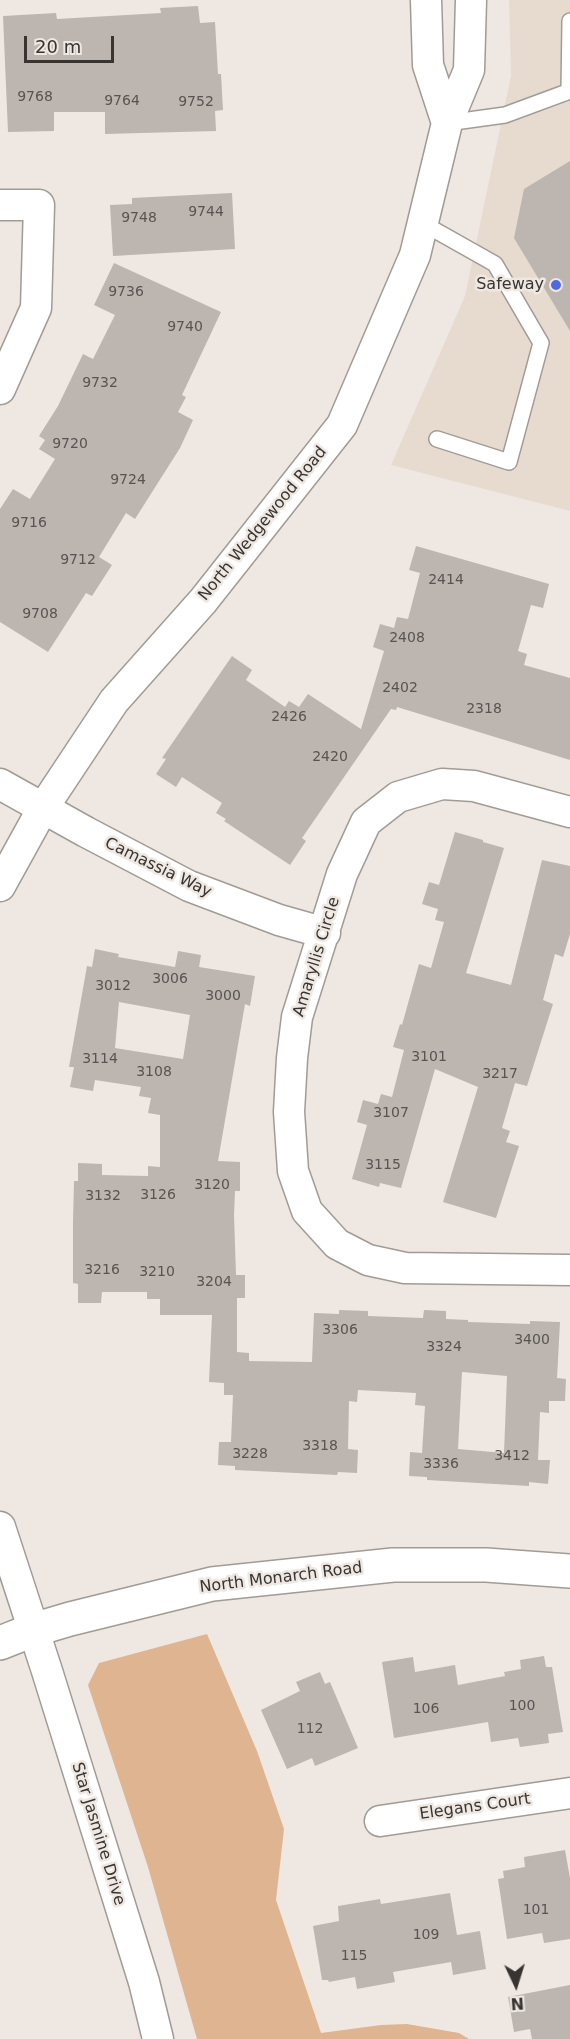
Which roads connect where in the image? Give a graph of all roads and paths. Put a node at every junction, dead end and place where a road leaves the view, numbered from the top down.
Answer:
1 (426, 0) edge
2 (471, 0) edge
3 (570, 20) edge
4 (570, 91) edge
5 (447, 123) junction
6 (0, 205) edge
7 (424, 224) junction
8 (0, 389) edge
9 (437, 439) dead end
10 (0, 784) edge
11 (43, 808) junction
12 (570, 812) edge
13 (0, 886) edge
14 (325, 933) junction
15 (570, 1270) edge
16 (0, 1527) edge
17 (570, 1571) edge
18 (33, 1630) junction
19 (0, 1643) edge
20 (570, 1793) edge
21 (380, 1821) dead end
22 (158, 2039) edge

1 - 5 street
2 - 5 street, North Wedgewood Road
3 - 4 lane
4 - 5 lane
5 - 7 street, North Wedgewood Road
6 - 8 street
7 - 9 lane
7 - 11 street, North Wedgewood Road
10 - 11 street, Camassia Way
11 - 13 street, North Wedgewood Road
11 - 14 street, Camassia Way
12 - 14 street, Amaryllis Circle
14 - 15 street, Amaryllis Circle
16 - 18 street
17 - 18 street, North Monarch Road
18 - 19 street, North Monarch Road
18 - 22 street, Star Jasmine Drive
20 - 21 street, Elegans Court

